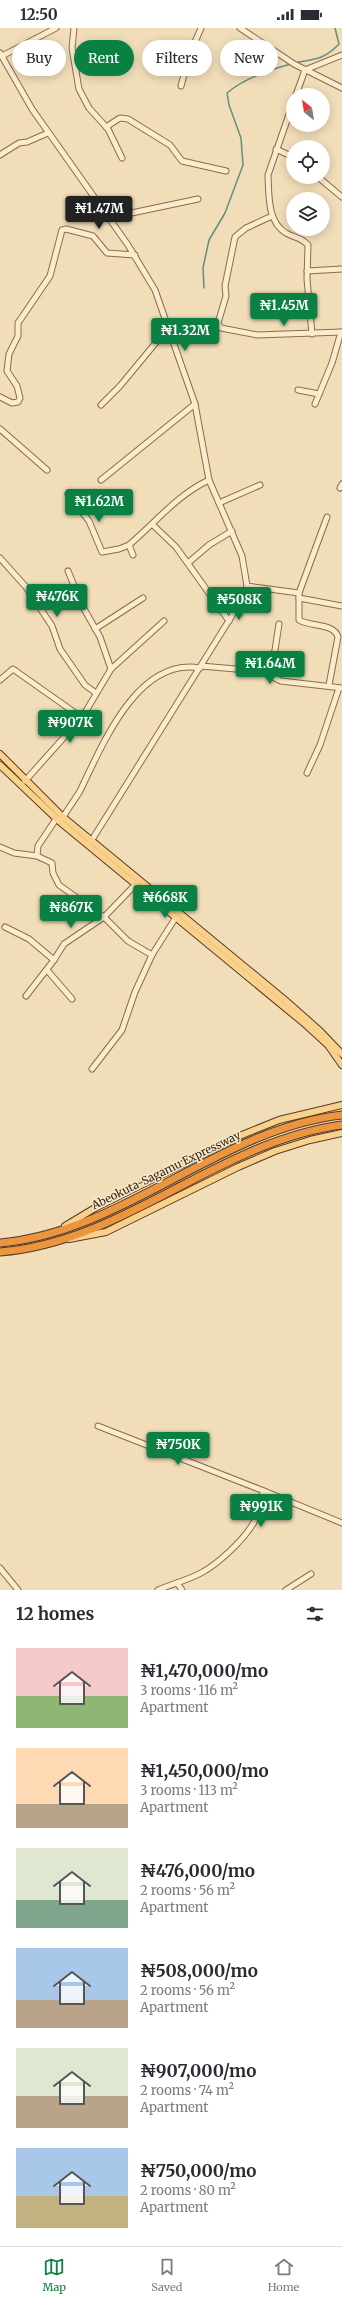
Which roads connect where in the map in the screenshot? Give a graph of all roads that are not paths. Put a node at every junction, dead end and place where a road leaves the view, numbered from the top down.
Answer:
1 (56, 28) edge
2 (74, 28) edge
3 (201, 28) edge
4 (240, 28) edge
5 (1, 54) edge
6 (342, 55) edge
7 (305, 70) junction
8 (181, 86) dead end
9 (299, 88) edge
10 (342, 88) edge
11 (286, 122) edge
12 (106, 127) junction
13 (48, 133) junction
14 (276, 149) junction
15 (286, 154) edge
16 (0, 155) edge
17 (122, 158) dead end
18 (226, 171) dead end
19 (326, 184) edge
20 (342, 197) edge
21 (198, 199) dead end
22 (272, 216) junction
23 (108, 218) junction
24 (135, 255) junction
25 (342, 269) edge
26 (307, 271) junction
27 (168, 328) junction
28 (342, 332) edge
29 (312, 334) junction
30 (298, 390) dead end
31 (319, 394) junction
32 (0, 397) edge
33 (195, 404) junction
34 (314, 404) dead end
35 (101, 405) dead end
36 (0, 429) edge
37 (47, 470) dead end
38 (101, 480) dead end
39 (209, 480) junction
40 (260, 485) dead end
41 (68, 494) dead end
42 (219, 504) junction
43 (327, 517) dead end
44 (153, 525) junction
45 (232, 531) junction
46 (129, 545) junction
47 (133, 555) dead end
48 (0, 558) edge
49 (188, 563) junction
50 (68, 571) dead end
51 (247, 586) junction
52 (299, 595) junction
53 (143, 598) dead end
54 (342, 606) edge
55 (164, 621) dead end
56 (229, 621) junction
57 (279, 624) dead end
58 (95, 629) junction
59 (201, 667) junction
60 (111, 669) junction
61 (271, 676) junction
62 (0, 680) edge
63 (329, 685) junction
64 (341, 688) edge
65 (96, 693) junction
66 (81, 717) junction
67 (0, 754) edge
68 (0, 765) edge
69 (307, 773) dead end
70 (25, 780) junction
71 (60, 819) junction
72 (93, 839) junction
73 (89, 845) junction
74 (0, 847) edge
75 (37, 856) junction
76 (136, 884) junction
77 (104, 917) junction
78 (176, 917) junction
79 (5, 928) dead end
80 (152, 955) junction
81 (54, 960) junction
82 (47, 970) junction
83 (26, 996) dead end
84 (72, 999) dead end
85 (342, 1054) edge
86 (342, 1065) edge
87 (92, 1069) dead end
88 (342, 1105) edge
89 (342, 1115) edge
90 (342, 1125) edge
91 (342, 1133) edge
92 (55, 1232) junction
93 (58, 1242) junction
94 (0, 1243) edge
95 (0, 1252) edge
96 (98, 1426) dead end
97 (264, 1491) junction
98 (342, 1523) edge
99 (0, 1568) edge
100 (311, 1574) dead end
101 (177, 1583) junction
102 (18, 1590) edge
103 (158, 1590) edge
104 (182, 1590) edge
105 (286, 1590) edge

1 - 5 street
2 - 12 street
3 - 8 street
4 - 7 street
5 - 13 street
6 - 7 street
7 - 9 street
7 - 10 street
11 - 14 street
12 - 17 street
12 - 18 street
13 - 16 street
13 - 23 street
14 - 15 street
14 - 22 street
19 - 20 street
21 - 23 street
22 - 26 street
22 - 29 street
23 - 24 street
24 - 27 street
24 - 32 street
25 - 26 street
26 - 29 street
27 - 33 street
27 - 35 street
28 - 29 street
28 - 31 street
30 - 31 street
31 - 34 street
33 - 38 street
33 - 39 street
36 - 37 street
39 - 42 street
39 - 44 street
40 - 42 street
41 - 46 street
42 - 45 street
43 - 52 street
44 - 46 street
44 - 49 street
45 - 49 street
45 - 51 street
46 - 47 street
48 - 65 street
49 - 56 street
50 - 58 street
51 - 52 street
51 - 56 street
52 - 54 street
52 - 63 street
53 - 58 street
55 - 60 street
56 - 59 street
57 - 61 street
58 - 60 street
59 - 61 street
59 - 71 street
59 - 72 street
60 - 65 street
61 - 63 street
62 - 66 street
63 - 64 street
64 - 69 street
65 - 66 street
66 - 70 street
67 - 70 main road
68 - 71 main road
70 - 71 main road
71 - 72 main road
71 - 73 main road
71 - 75 street
72 - 73 street
72 - 85 main road
73 - 76 main road
74 - 75 street
75 - 77 street
76 - 77 street
76 - 78 main road
77 - 80 street
77 - 81 street
78 - 80 street
78 - 86 main road
79 - 81 street
80 - 87 street
81 - 82 street
82 - 83 street
82 - 84 street
88 - 92 main road
89 - 92 highway, Abeokuta-Sagamu Expressway
90 - 93 highway, Abeokuta-Sagamu Expressway
91 - 93 main road
92 - 94 highway, Abeokuta-Sagamu Expressway
93 - 95 highway, Abeokuta-Sagamu Expressway
96 - 97 street
97 - 98 street
97 - 101 street
99 - 102 street
100 - 105 street
101 - 103 street
101 - 104 street

